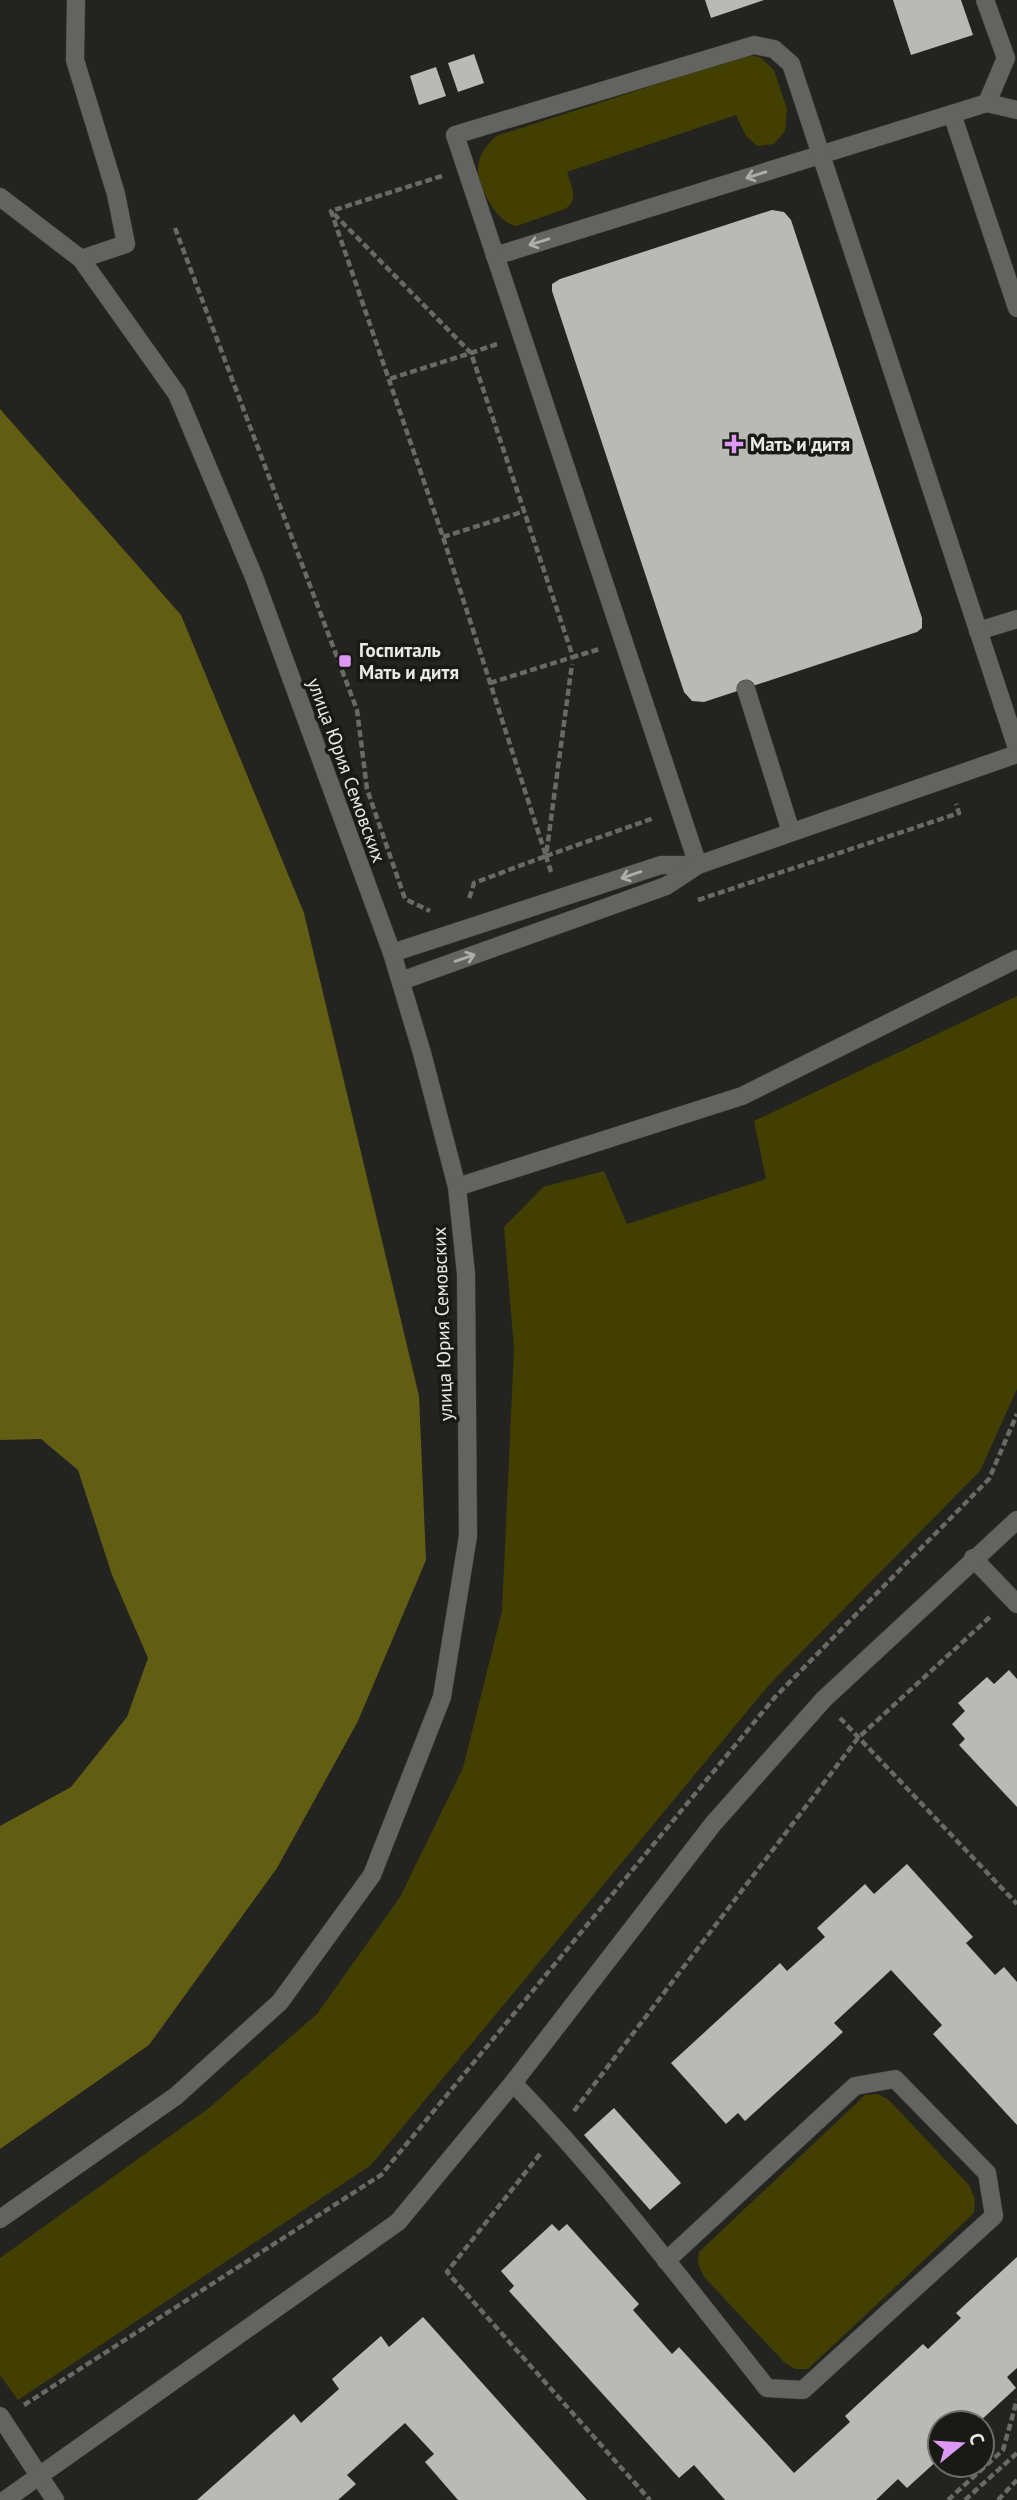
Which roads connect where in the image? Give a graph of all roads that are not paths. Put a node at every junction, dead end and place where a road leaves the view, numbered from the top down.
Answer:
1 (76, 0) edge
2 (985, 0) edge
3 (987, 103) junction
4 (1017, 110) edge
5 (952, 114) junction
6 (821, 155) junction
7 (0, 197) edge
8 (495, 256) junction
9 (81, 258) junction
10 (1017, 308) edge
11 (1017, 619) edge
12 (978, 631) junction
13 (746, 689) dead end
14 (1017, 748) edge
15 (1017, 754) edge
16 (791, 832) junction
17 (698, 865) junction
18 (392, 953) junction
19 (1017, 960) edge
20 (401, 981) junction
21 (457, 1187) junction
22 (1017, 1520) edge
23 (973, 1558) junction
24 (1014, 1601) edge
25 (513, 2083) junction
26 (0, 2219) edge
27 (666, 2261) junction
28 (1, 2417) edge
29 (40, 2475) junction
30 (5, 2500) edge
31 (55, 2500) edge

1 - 9 street
2 - 3 street
3 - 4 street
3 - 5 street
5 - 6 street
5 - 10 street
6 -> 8 street
6 - 8 street
6 - 12 street
7 - 9 street, улица Юрия Семовских
8 - 17 street
9 - 18 street, улица Юрия Семовских
11 - 12 street
12 - 14 street
13 - 16 street
15 - 16 street
16 - 17 street
17 -> 18 street
20 -> 17 street
18 - 20 street, улица Юрия Семовских
19 - 21 street
20 - 21 street, улица Юрия Семовских
21 - 26 street, улица Юрия Семовских
22 - 23 street
23 - 24 street
23 - 25 street
25 - 27 street
25 - 29 street
27 - 27 street
28 - 29 street
29 - 30 street
29 - 31 street

